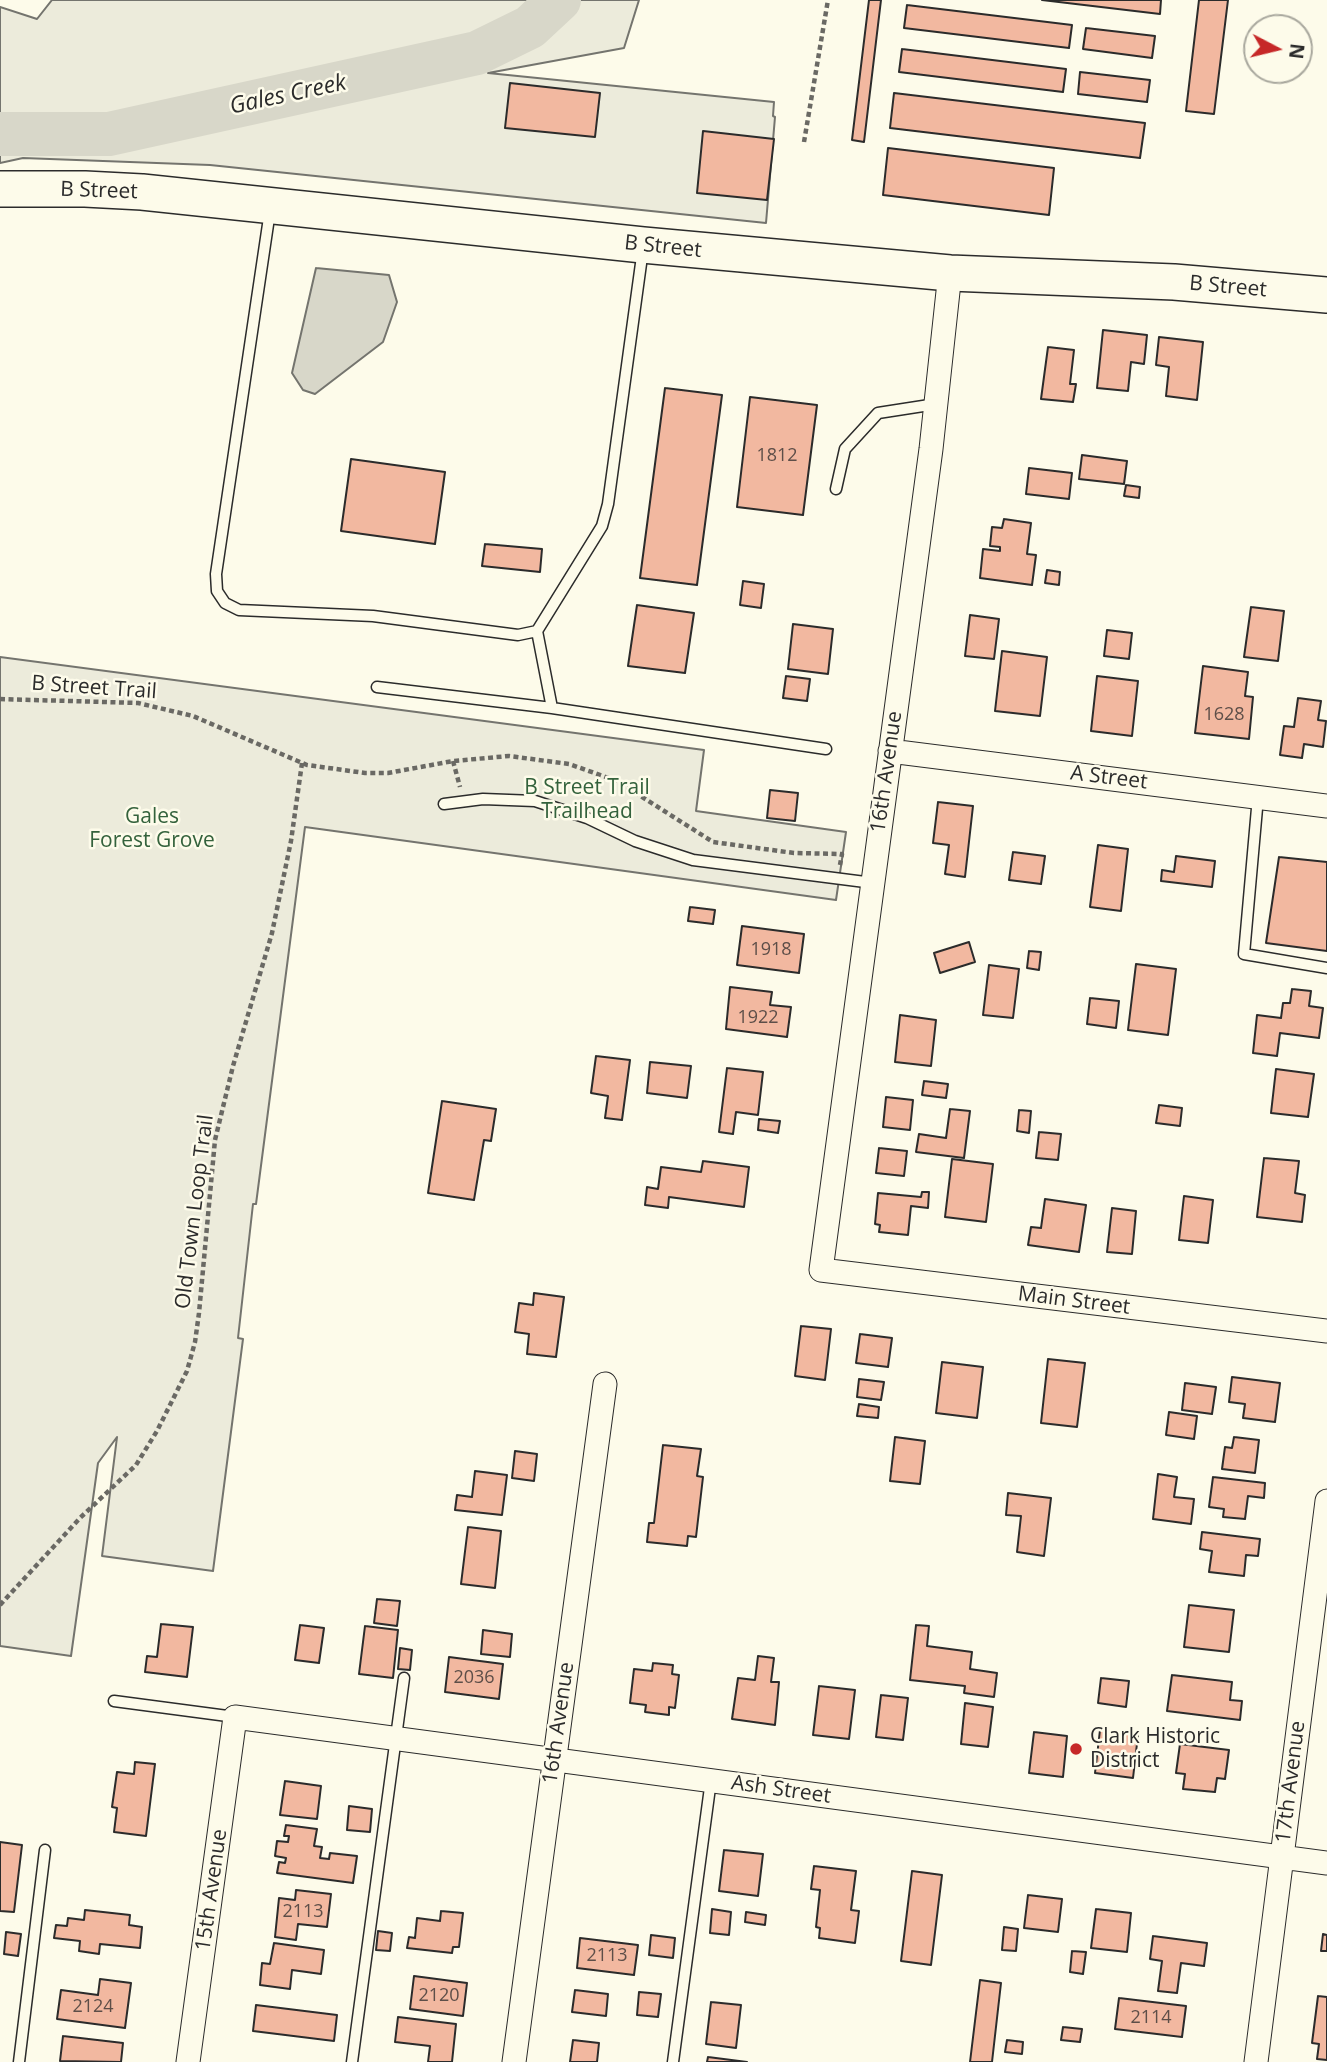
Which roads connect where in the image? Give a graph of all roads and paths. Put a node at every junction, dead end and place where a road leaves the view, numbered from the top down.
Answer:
1 (828, 0) edge
2 (804, 142) dead end
3 (0, 189) edge
4 (271, 205) junction
5 (643, 245) junction
6 (950, 273) junction
7 (1327, 295) edge
8 (936, 404) junction
9 (836, 489) dead end
10 (537, 631) junction
11 (377, 687) dead end
12 (0, 699) edge
13 (552, 708) junction
14 (826, 749) dead end
15 (890, 751) junction
16 (453, 761) dead end
17 (302, 762) joint
18 (1258, 797) junction
19 (463, 802) junction
20 (444, 804) dead end
21 (1327, 806) edge
22 (873, 883) junction
23 (1327, 968) edge
24 (821, 1270) joint
25 (1327, 1331) edge
26 (605, 1384) dead end
27 (1327, 1501) edge
28 (0, 1605) edge
29 (404, 1678) dead end
30 (114, 1701) dead end
31 (235, 1717) junction
32 (396, 1738) junction
33 (554, 1759) junction
34 (711, 1780) junction
35 (46, 1850) dead end
36 (1282, 1857) junction
37 (1327, 1863) edge
38 (19, 2062) edge
39 (188, 2062) edge
40 (352, 2062) edge
41 (514, 2062) edge
42 (673, 2062) edge
43 (1256, 2062) edge

1 - 2 path
3 - 4 main road, B Street
4 - 5 main road, B Street
4 - 10 lane
5 - 6 main road, B Street
5 - 10 lane
6 - 7 main road, B Street
6 - 8 street, 16th Avenue
8 - 9 lane
8 - 15 street, 16th Avenue
10 - 13 lane
11 - 13 lane
12 - 17 path, B Street Trail
13 - 14 lane
15 - 18 street, A Street
15 - 22 street, 16th Avenue
16 - 19 path
17 - 28 path, Old Town Loop Trail
18 - 21 street, A Street
18 - 23 lane
19 - 20 lane
19 - 22 lane
22 - 24 street, 16th Avenue
24 - 25 street, Main Street
26 - 33 street, 16th Avenue
27 - 36 street, 17th Avenue
29 - 32 lane
30 - 31 lane
31 - 32 street, Ash Street
31 - 39 street, 15th Avenue
32 - 33 street, Ash Street
32 - 40 lane
33 - 34 street, Ash Street
33 - 41 street, 16th Avenue
34 - 36 street, Ash Street
34 - 42 lane
35 - 38 lane
36 - 37 street, Ash Street
36 - 43 street, 17th Avenue

